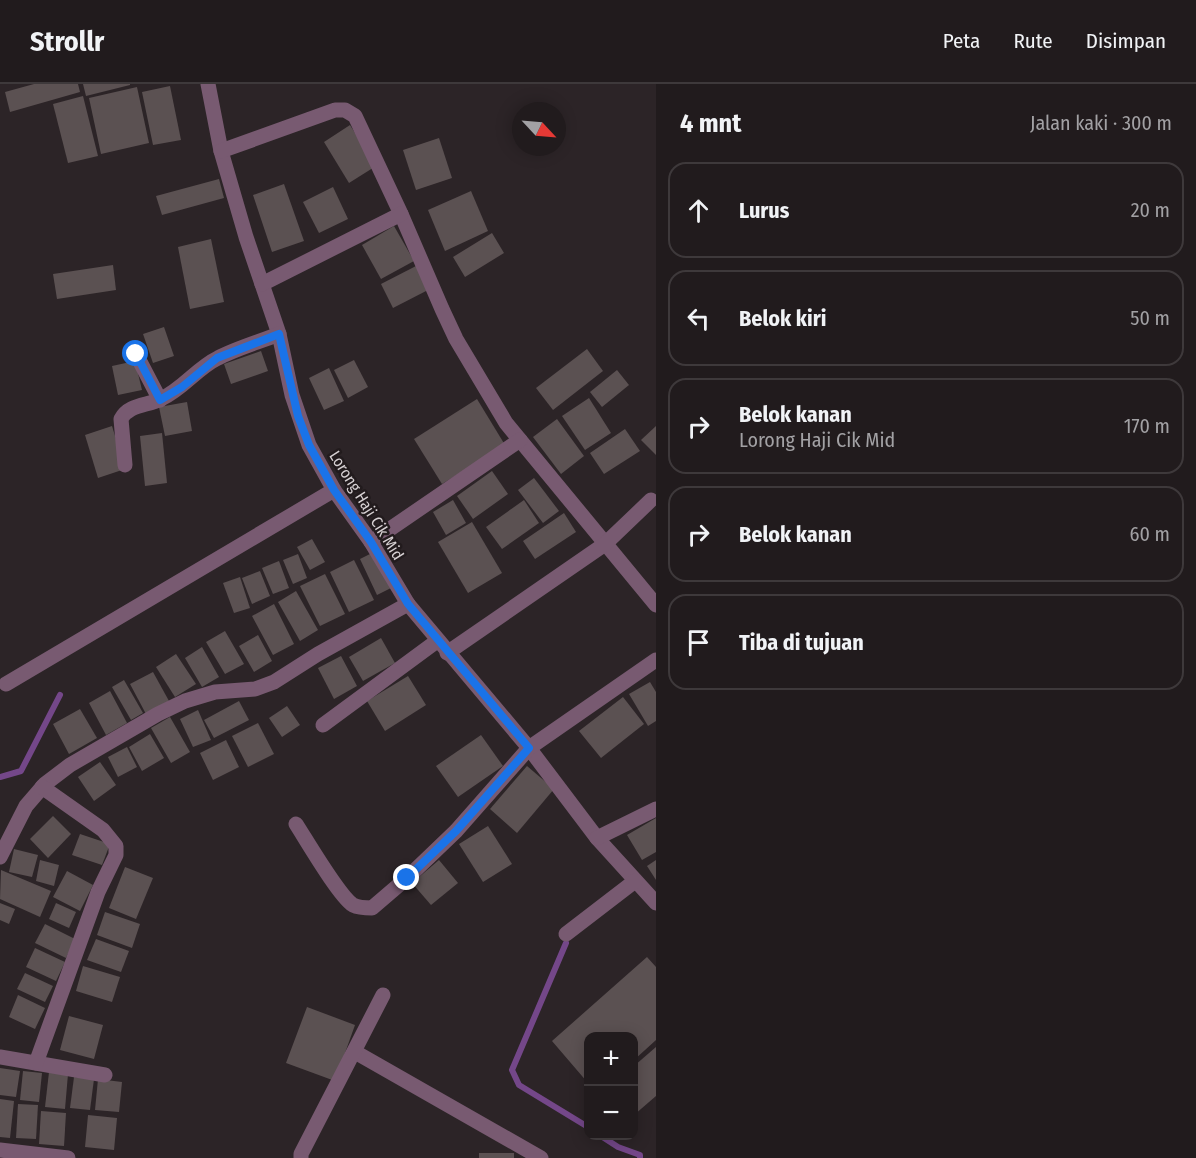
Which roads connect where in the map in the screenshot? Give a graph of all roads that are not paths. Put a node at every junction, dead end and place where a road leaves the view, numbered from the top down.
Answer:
1 (208, 84) edge
2 (221, 151) junction
3 (401, 214) junction
4 (262, 284) junction
5 (279, 334) junction
6 (136, 354) dead end
7 (160, 400) junction
8 (520, 440) junction
9 (125, 465) dead end
10 (334, 490) junction
11 (651, 500) dead end
12 (371, 542) junction
13 (605, 544) junction
14 (408, 604) junction
15 (656, 605) edge
16 (442, 646) junction
17 (656, 660) edge
18 (6, 684) dead end
19 (323, 725) dead end
20 (529, 748) junction
21 (43, 785) junction
22 (656, 808) edge
23 (296, 824) dead end
24 (597, 838) junction
25 (0, 857) edge
26 (635, 881) junction
27 (656, 903) edge
28 (566, 933) dead end
29 (383, 995) dead end
30 (355, 1052) junction
31 (0, 1057) edge
32 (36, 1063) junction
33 (105, 1075) dead end
34 (0, 1150) edge
35 (68, 1158) edge
36 (301, 1158) edge
37 (541, 1158) edge

1 - 2 street, Lorong Haji Cik Mid
2 - 3 street
2 - 4 street, Lorong Haji Cik Mid
3 - 4 street
3 - 8 street
4 - 5 street, Lorong Haji Cik Mid
5 - 7 street
5 - 10 street, Lorong Haji Cik Mid
6 - 7 street
7 - 9 street
8 - 12 street
8 - 13 street
10 - 12 street, Lorong Haji Cik Mid
10 - 18 street
11 - 13 street
12 - 14 street, Lorong Haji Cik Mid
13 - 15 street
13 - 16 street
14 - 16 street, Lorong Haji Cik Mid
14 - 21 street
16 - 19 street
16 - 20 street, Lorong Haji Cik Mid
17 - 20 street
20 - 23 street
20 - 24 street, Lorong Haji Cik Mid
21 - 25 street
21 - 32 street
22 - 24 street
24 - 26 street, Lorong Haji Cik Mid
26 - 27 street, Lorong Haji Cik Mid
26 - 28 street
29 - 30 street
30 - 36 street
30 - 37 street
31 - 32 street
32 - 33 street
34 - 35 street

